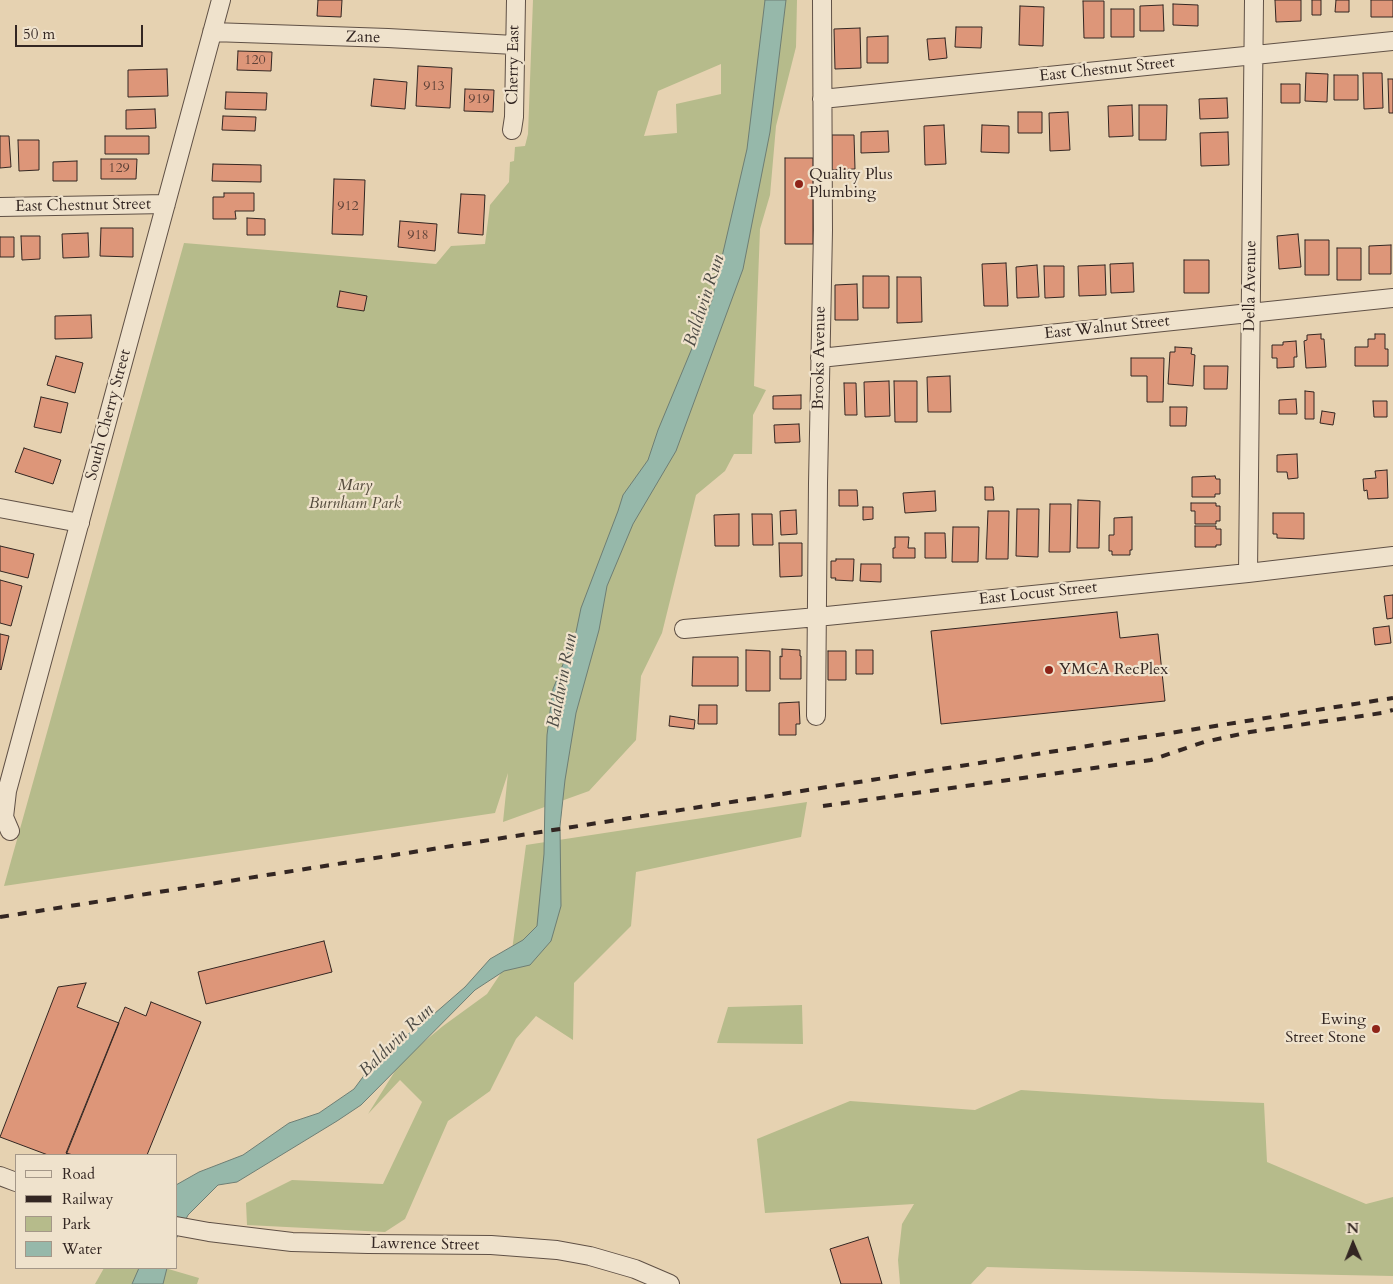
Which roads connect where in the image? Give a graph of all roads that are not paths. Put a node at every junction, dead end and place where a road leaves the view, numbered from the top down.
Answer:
1 (221, 0) edge
2 (516, 0) edge
3 (822, 0) edge
4 (1254, 0) edge
5 (212, 32) junction
6 (1393, 41) edge
7 (514, 45) junction
8 (1253, 55) junction
9 (822, 99) junction
10 (512, 130) dead end
11 (166, 204) junction
12 (0, 207) edge
13 (1393, 298) edge
14 (1250, 313) junction
15 (820, 358) junction
16 (0, 508) edge
17 (80, 523) junction
18 (1393, 556) edge
19 (1248, 573) junction
20 (817, 617) junction
21 (684, 629) dead end
22 (816, 716) dead end
23 (3, 791) edge
24 (10, 831) dead end
25 (0, 1176) edge
26 (15, 1182) edge
27 (178, 1226) edge
28 (670, 1284) edge

1 - 5 street, South Cherry Street
2 - 7 street, Cherry East
3 - 9 street, Brooks Avenue
4 - 8 street, Della Avenue
5 - 7 street, Zane
5 - 11 street, South Cherry Street
6 - 8 street, East Chestnut Street
7 - 10 street, Cherry East
8 - 9 street, East Chestnut Street
8 - 14 street, Della Avenue
9 - 15 street, Brooks Avenue
11 - 12 street, East Chestnut Street
11 - 17 street, South Cherry Street
13 - 14 street, East Walnut Street
14 - 15 street, East Walnut Street
14 - 19 street, Della Avenue
15 - 20 street, Brooks Avenue
16 - 17 street
17 - 23 street, South Cherry Street
18 - 19 street, East Locust Street
19 - 20 street, East Locust Street
20 - 21 street, East Locust Street
20 - 22 street, Brooks Avenue
23 - 24 street, South Cherry Street
25 - 26 street
27 - 28 street, Lawrence Street

